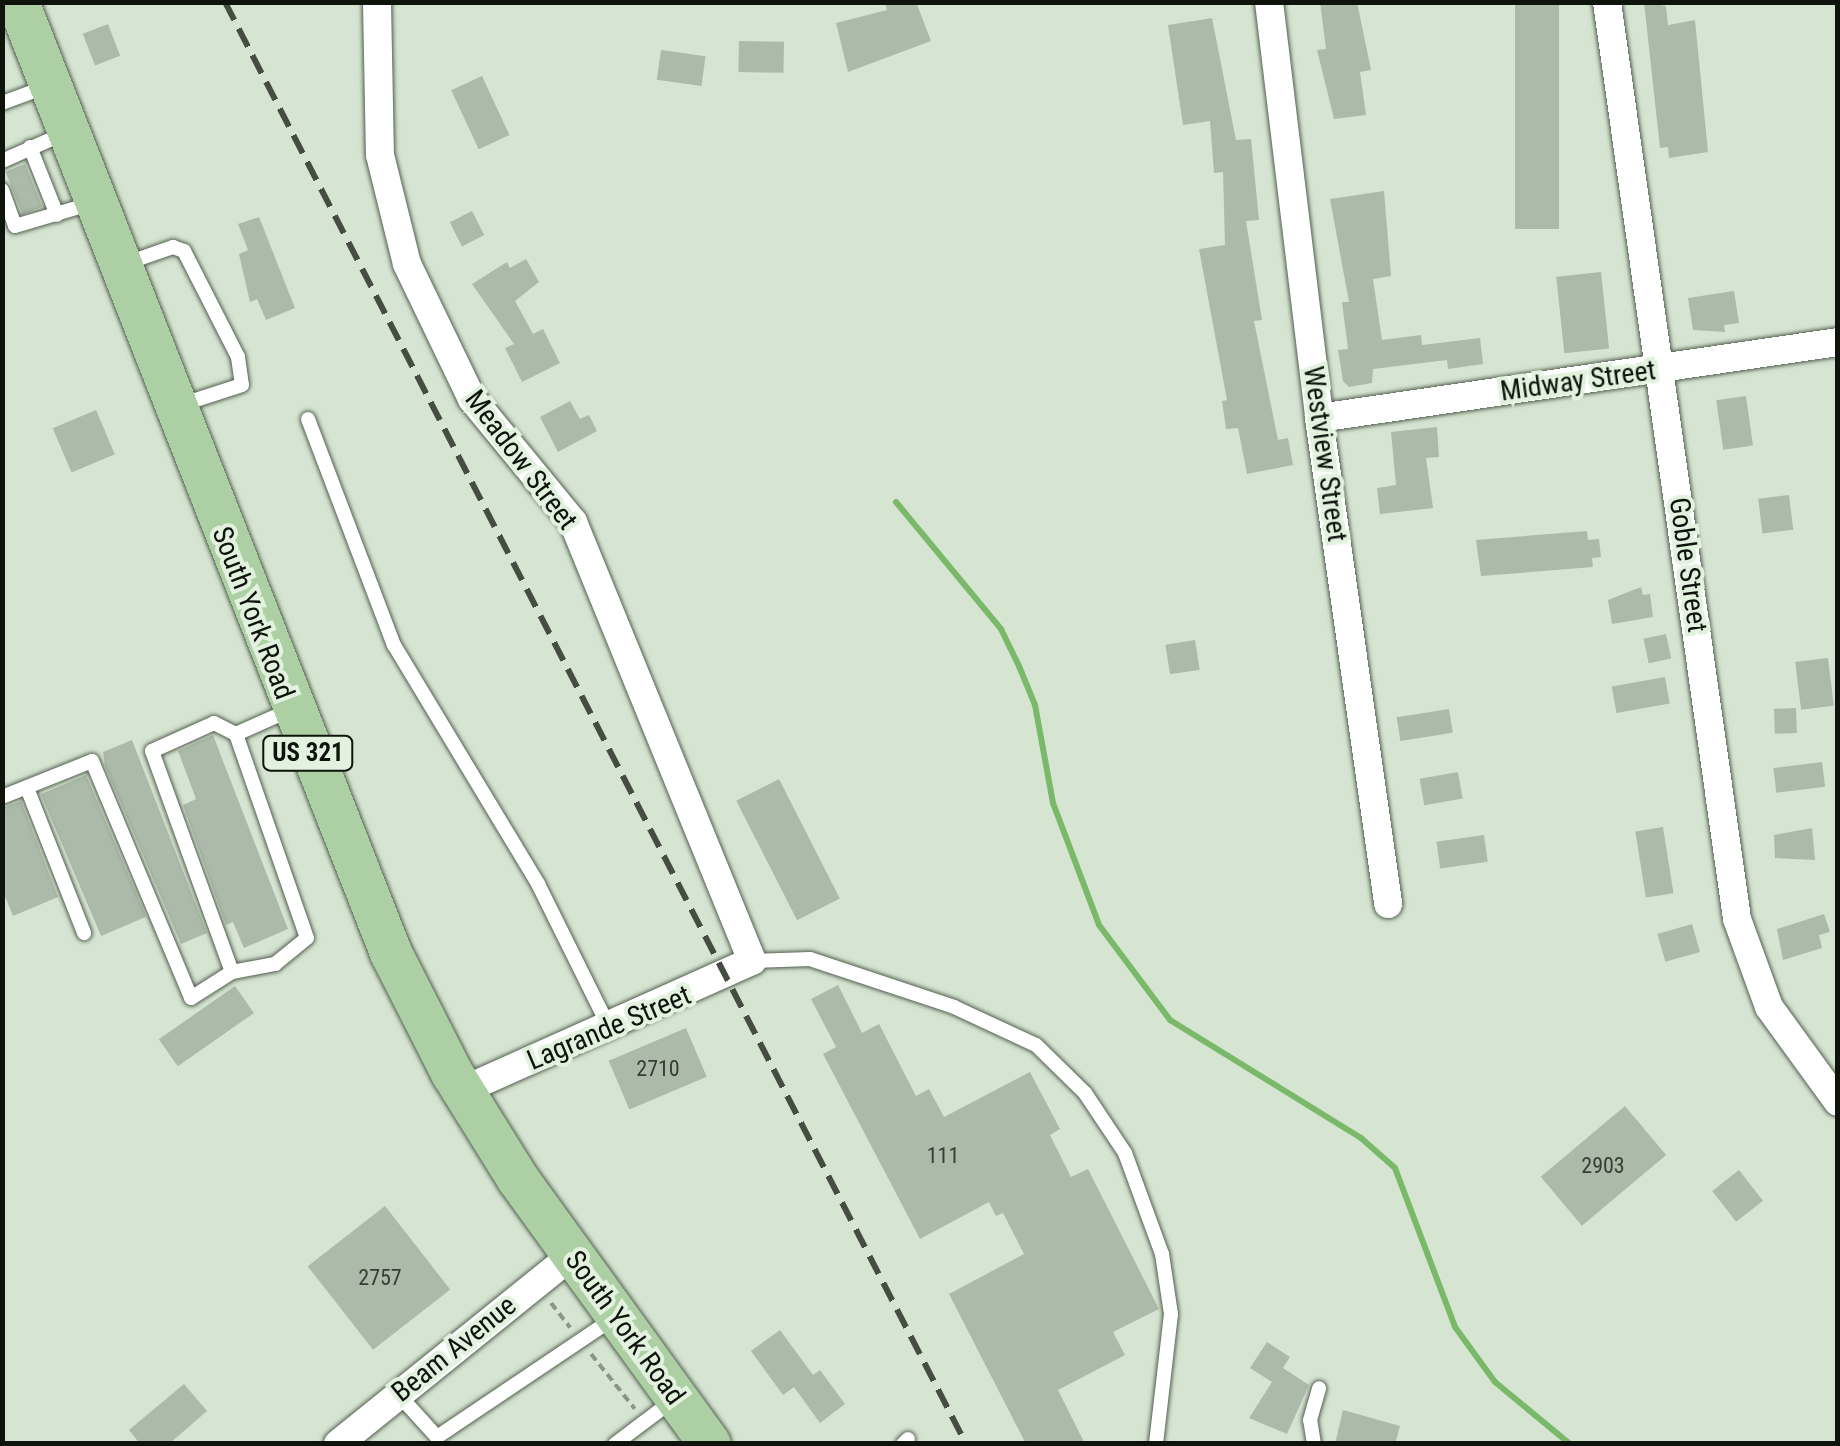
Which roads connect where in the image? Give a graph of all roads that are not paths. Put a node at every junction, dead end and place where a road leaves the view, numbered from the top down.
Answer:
1 (377, 2) edge
2 (1269, 2) edge
3 (1606, 2) edge
4 (18, 3) edge
5 (2, 10) edge
6 (50, 85) junction
7 (2, 103) edge
8 (49, 140) junction
9 (2, 161) edge
10 (2, 190) edge
11 (76, 208) junction
12 (120, 266) junction
13 (1838, 342) edge
14 (1662, 369) junction
15 (174, 407) junction
16 (1319, 418) junction
17 (308, 419) dead end
18 (291, 710) junction
19 (236, 734) junction
20 (27, 788) junction
21 (2, 797) edge
22 (1388, 904) dead end
23 (84, 933) dead end
24 (752, 961) junction
25 (232, 972) junction
26 (609, 1028) junction
27 (463, 1090) junction
28 (1838, 1102) edge
29 (572, 1255) junction
30 (616, 1316) junction
31 (1318, 1388) dead end
32 (398, 1394) junction
33 (676, 1398) junction
34 (338, 1444) edge
35 (615, 1444) edge
36 (710, 1444) edge
37 (1156, 1444) edge
38 (1314, 1444) edge

1 - 24 street, Meadow Street
2 - 16 street, Westview Street
3 - 14 street, Goble Street
4 - 5 street
4 - 6 main road, South York Road / US 321
6 - 7 lane
6 - 8 main road, South York Road / US 321
8 - 9 lane
8 - 11 main road, South York Road / US 321
10 - 11 lane
11 - 12 main road, South York Road / US 321
12 - 15 main road, South York Road / US 321
12 - 15 lane
13 - 14 street, Midway Street
14 - 16 street, Midway Street
14 - 28 street, Goble Street
15 - 18 main road, South York Road / US 321
16 - 22 street, Westview Street
17 - 26 lane
18 - 19 lane
18 - 27 main road, South York Road / US 321
19 - 25 lane
19 - 25 lane
20 - 21 lane
20 - 23 lane
20 - 25 lane
24 - 26 street, Lagrande Street
24 - 37 lane
26 - 27 street, Lagrande Street
27 - 29 main road, South York Road / US 321
29 - 30 main road, South York Road / US 321
29 - 32 street, Beam Avenue
30 - 32 lane
30 - 33 main road, South York Road / US 321
31 - 38 lane
32 - 34 street, Beam Avenue
33 - 35 lane
33 - 36 main road, South York Road / US 321

